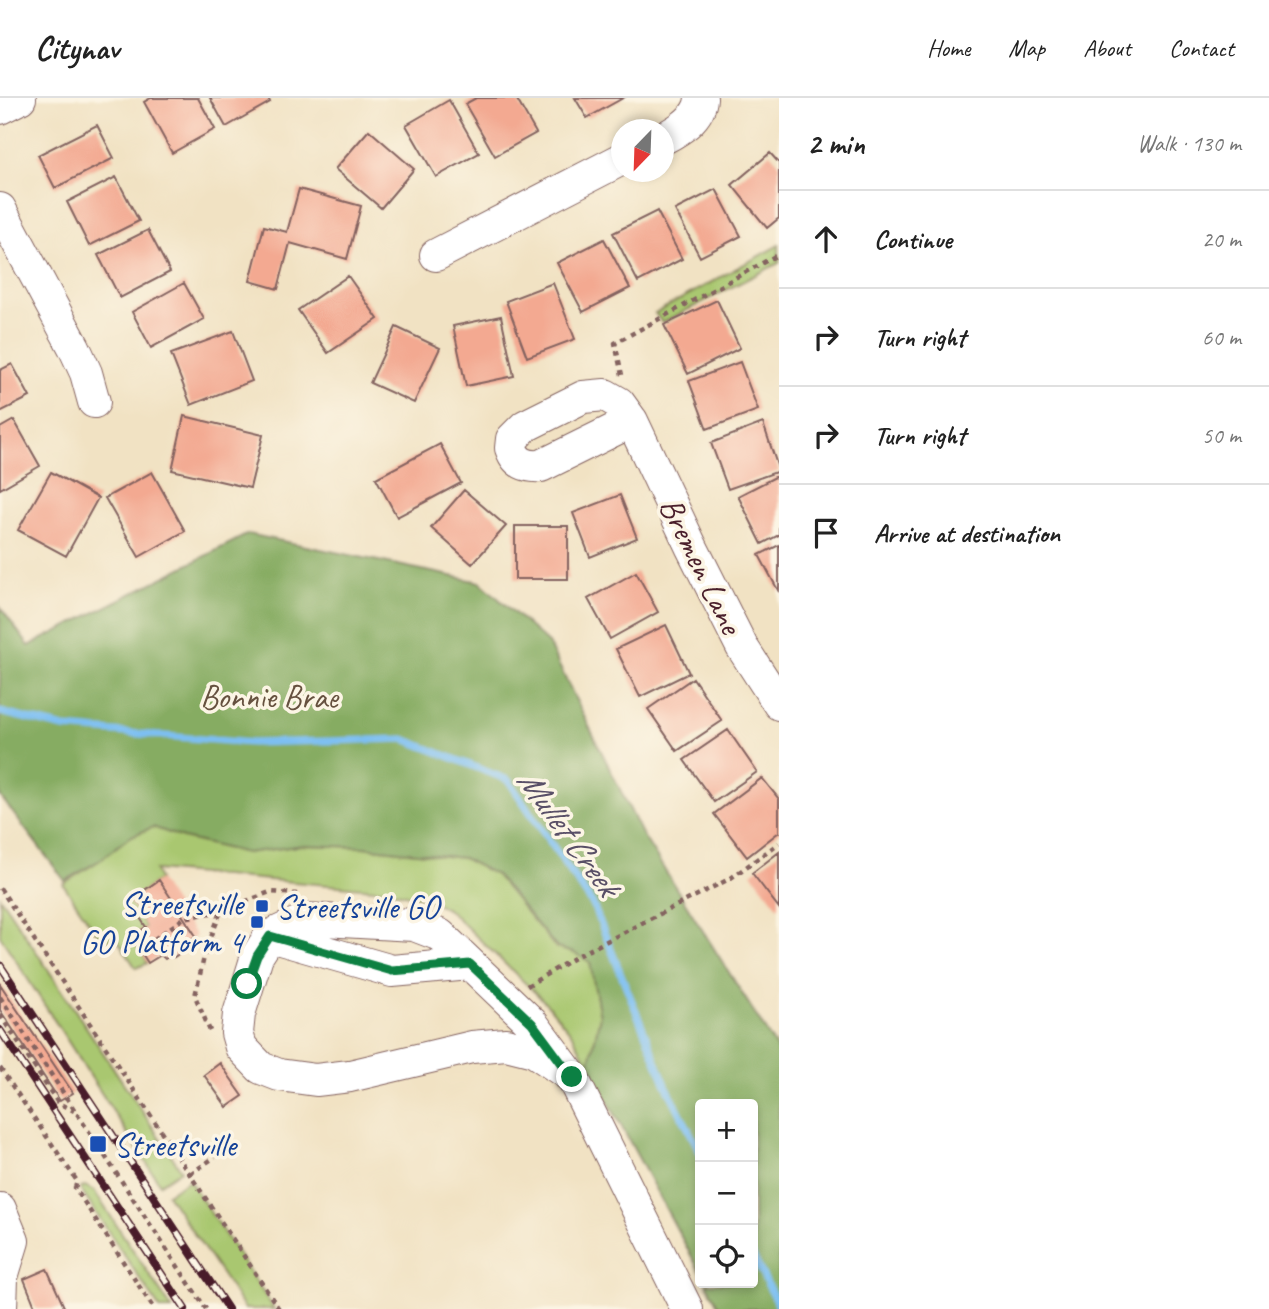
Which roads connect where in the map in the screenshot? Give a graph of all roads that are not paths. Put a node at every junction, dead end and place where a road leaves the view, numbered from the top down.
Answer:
1 (20, 98) edge
2 (701, 98) edge
3 (0, 108) edge
4 (674, 132) edge
5 (611, 164) edge
6 (0, 209) edge
7 (436, 255) dead end
8 (94, 401) dead end
9 (632, 421) dead end
10 (779, 704) edge
11 (270, 936) junction
12 (470, 964) junction
13 (572, 1077) junction
14 (0, 1209) edge
15 (1, 1309) edge
16 (687, 1309) edge

1 - 3 street
2 - 4 street
5 - 7 street
6 - 8 street
9 - 10 street, Bremen Lane
11 - 12 street
11 - 12 street
11 - 13 street
12 - 13 street
13 - 16 street
14 - 15 street

